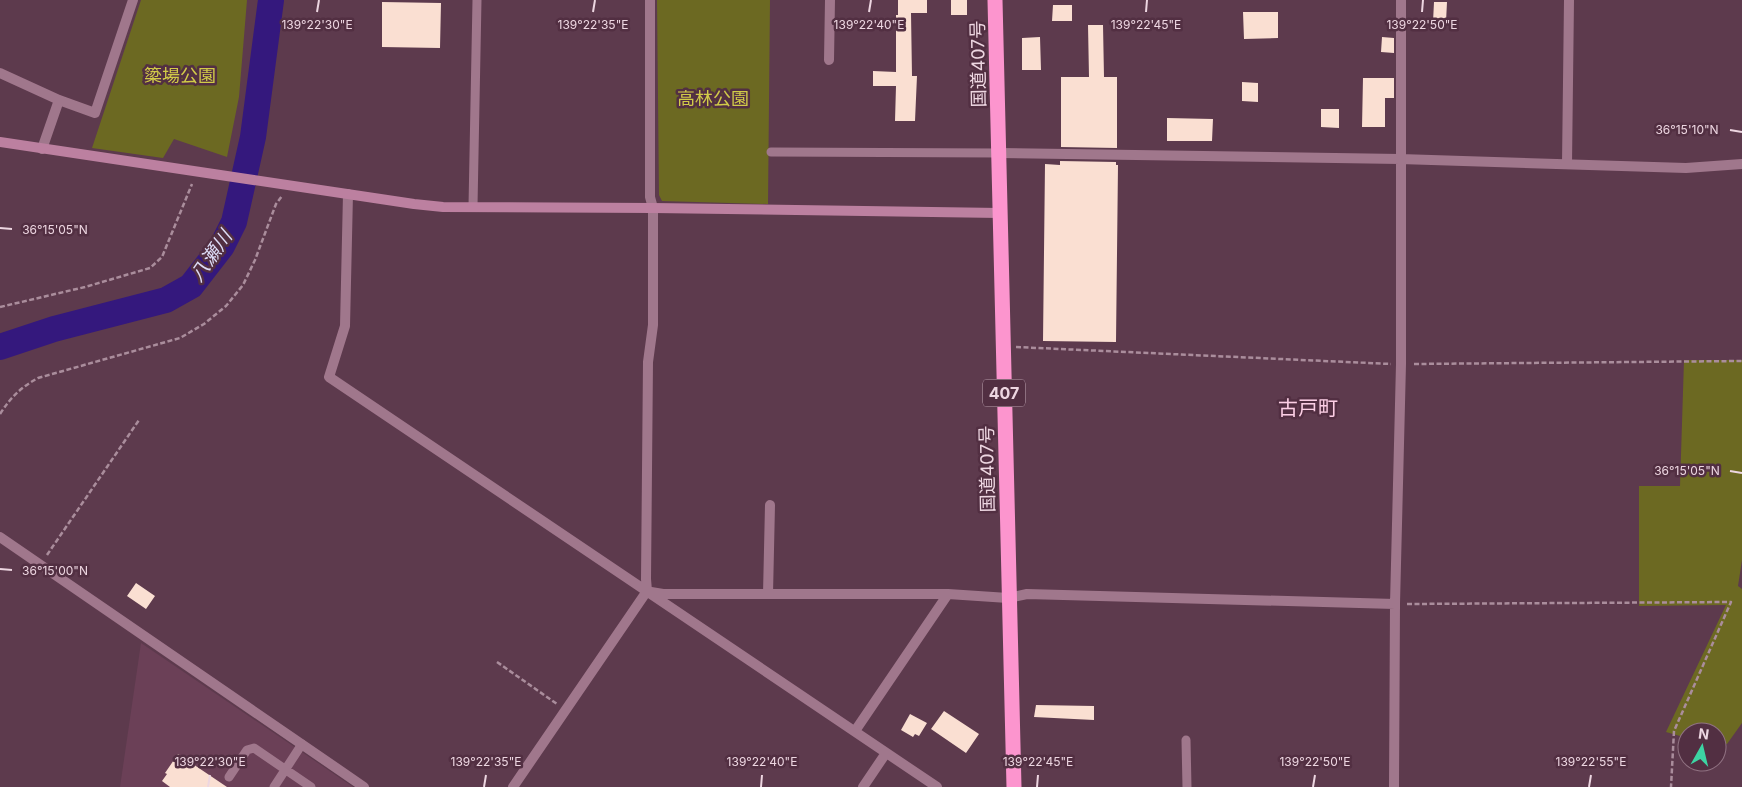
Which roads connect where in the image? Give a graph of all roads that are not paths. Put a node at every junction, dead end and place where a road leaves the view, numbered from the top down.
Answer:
1 (133, 0) edge
2 (477, 0) edge
3 (650, 0) edge
4 (830, 0) edge
5 (995, 0) edge
6 (1401, 0) edge
7 (1569, 0) edge
8 (829, 60) dead end
9 (0, 73) edge
10 (59, 100) junction
11 (0, 142) edge
12 (42, 149) junction
13 (771, 152) dead end
14 (998, 153) junction
15 (1400, 159) junction
16 (1566, 164) junction
17 (1742, 164) edge
18 (348, 194) junction
19 (474, 206) junction
20 (653, 208) junction
21 (1000, 213) junction
22 (770, 505) dead end
23 (0, 537) edge
24 (647, 591) junction
25 (768, 594) junction
26 (948, 594) junction
27 (1008, 598) junction
28 (1395, 604) junction
29 (854, 731) junction
30 (1186, 740) dead end
31 (302, 744) junction
32 (886, 753) junction
33 (286, 769) junction
34 (229, 777) dead end
35 (274, 787) edge
36 (311, 787) edge
37 (364, 787) edge
38 (513, 787) edge
39 (863, 787) edge
40 (937, 787) edge
41 (1014, 787) edge
42 (1186, 787) edge
43 (1394, 787) edge

1 - 10 street
2 - 19 lane
3 - 20 street
4 - 8 street
5 - 14 highway, 国道407号 / 407
6 - 15 street
7 - 16 street
9 - 10 street
10 - 12 street
11 - 12 street
12 - 18 street
13 - 14 lane
14 - 15 street
14 - 21 highway, 国道407号 / 407
15 - 16 street
15 - 28 street
16 - 17 street
18 - 19 street
18 - 24 street
19 - 20 street
20 - 21 street
20 - 24 street
21 - 27 highway, 国道407号 / 407
22 - 25 street
23 - 31 street
24 - 25 street
24 - 29 street
24 - 38 street
25 - 26 street
26 - 27 street
26 - 29 street
27 - 28 street
27 - 41 highway, 国道407号 / 407
28 - 43 street
29 - 32 street
30 - 42 lane
31 - 33 lane
31 - 37 street
32 - 39 street
32 - 40 street
33 - 34 lane
33 - 35 lane
33 - 36 lane

